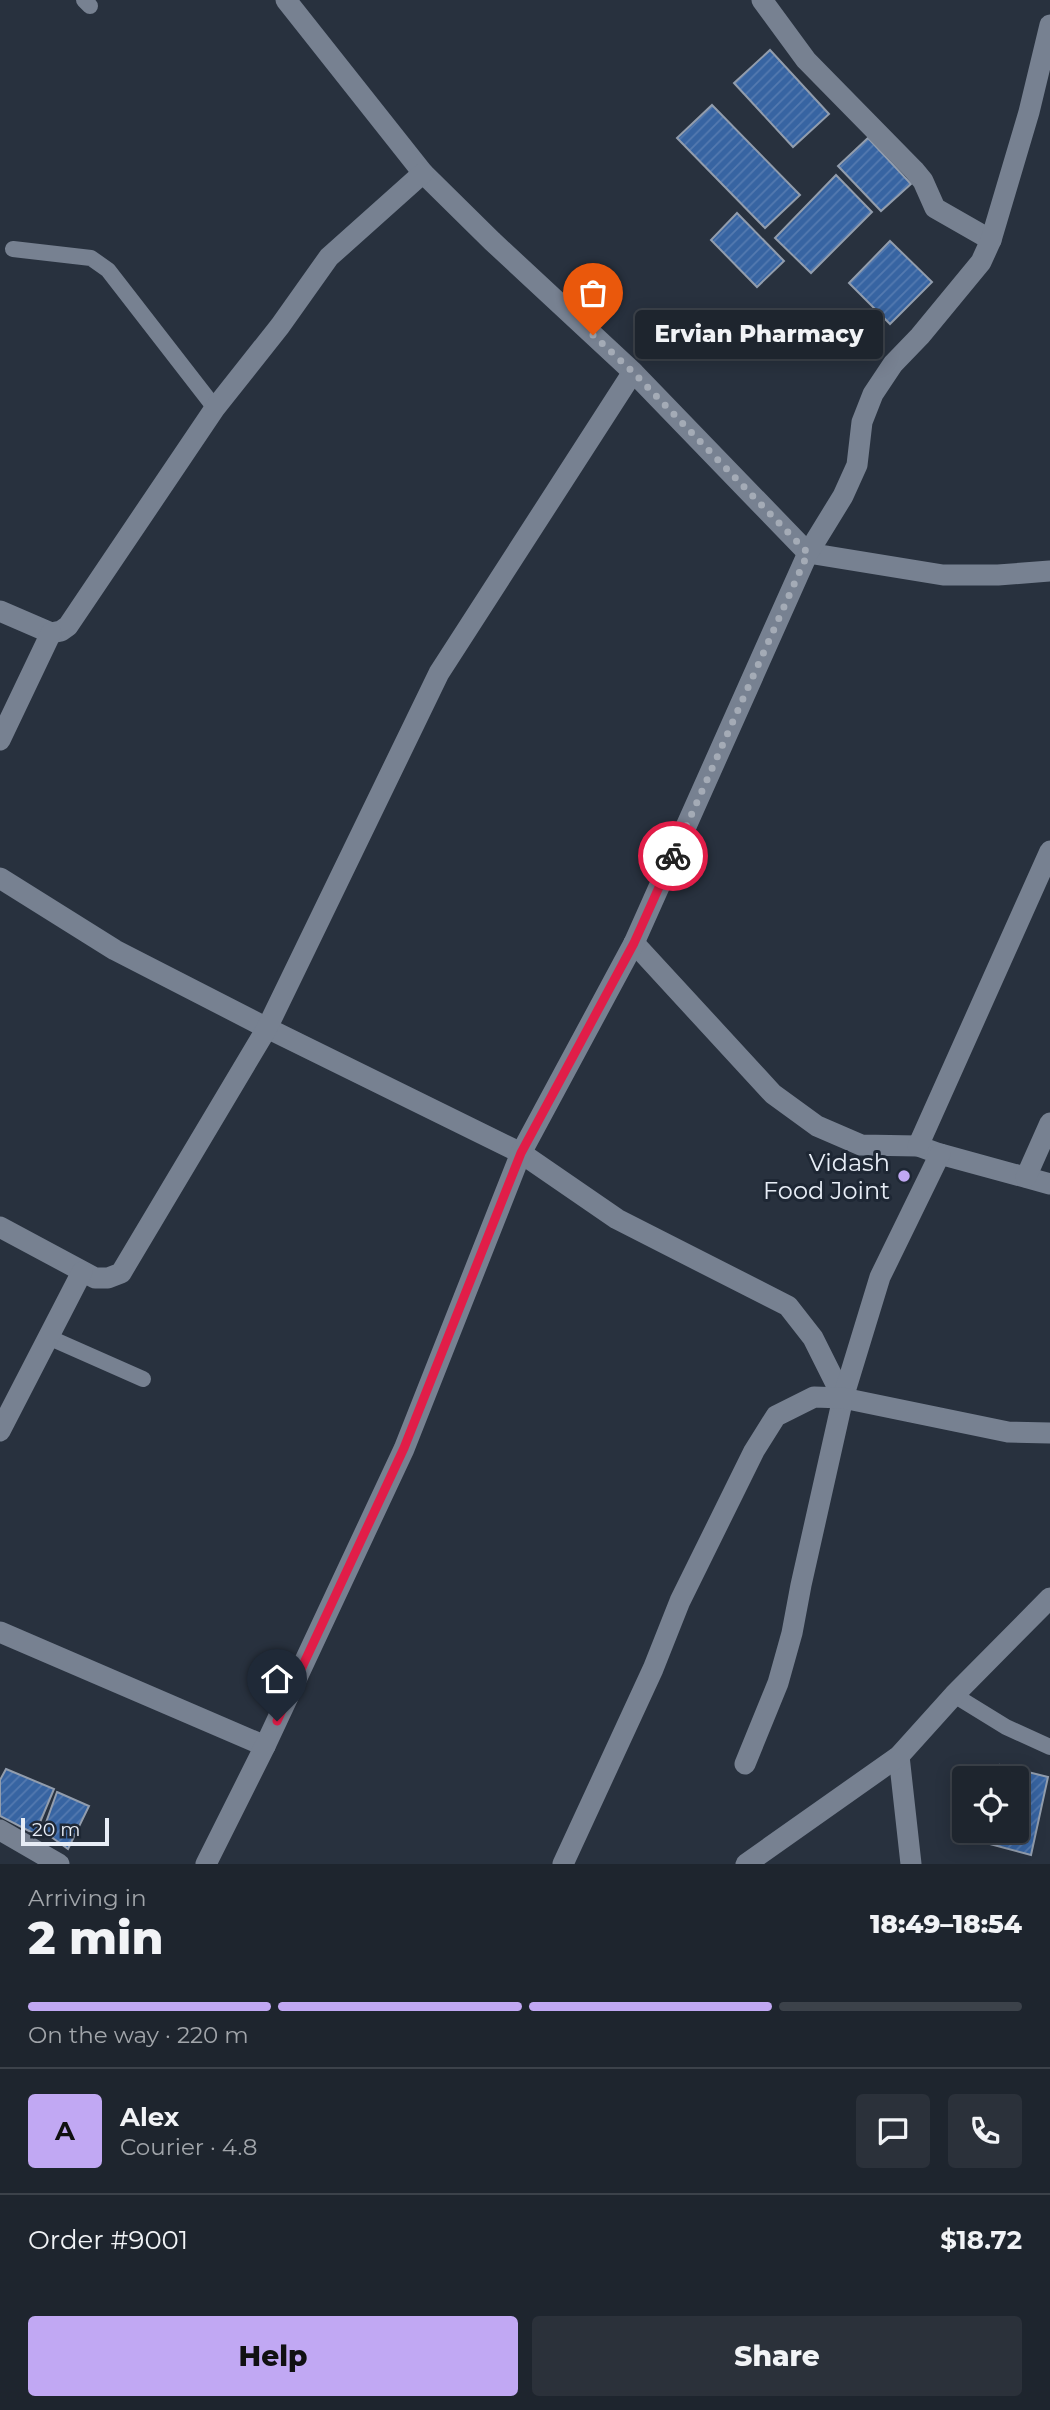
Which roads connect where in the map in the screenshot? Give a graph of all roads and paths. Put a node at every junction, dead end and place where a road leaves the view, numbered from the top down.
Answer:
1 (286, 0) edge
2 (762, 0) edge
3 (1050, 25) edge
4 (423, 173) junction
5 (990, 240) junction
6 (13, 249) dead end
7 (633, 372) junction
8 (215, 408) junction
9 (808, 553) junction
10 (1050, 571) edge
11 (0, 611) edge
12 (51, 633) junction
13 (0, 740) edge
14 (1050, 851) edge
15 (0, 878) edge
16 (634, 943) junction
17 (267, 1028) junction
18 (1050, 1124) edge
19 (918, 1146) junction
20 (521, 1153) junction
21 (940, 1154) junction
22 (1026, 1177) junction
23 (1050, 1184) edge
24 (0, 1227) edge
25 (82, 1272) junction
26 (48, 1336) junction
27 (143, 1379) dead end
28 (842, 1398) junction
29 (0, 1431) edge
30 (1050, 1433) edge
31 (1050, 1598) edge
32 (0, 1632) edge
33 (954, 1695) junction
34 (265, 1746) junction
35 (1050, 1747) edge
36 (899, 1756) junction
37 (745, 1764) dead end
38 (0, 1830) edge
39 (59, 1864) edge
40 (206, 1864) edge
41 (563, 1864) edge
42 (746, 1864) edge
43 (911, 1864) edge

1 - 4 street
2 - 5 street
3 - 5 street
4 - 7 street
4 - 8 street
5 - 9 street
6 - 8 lane
7 - 9 street
7 - 17 street
8 - 12 street
9 - 10 street
9 - 16 street
11 - 12 street
12 - 13 street
14 - 19 street
15 - 17 street
16 - 19 street
16 - 20 street
17 - 20 street
17 - 25 street
18 - 22 street
19 - 21 street
20 - 28 street
20 - 34 street
21 - 22 street
21 - 28 street
22 - 23 street
24 - 25 street
25 - 26 street
26 - 27 lane
26 - 29 street
28 - 30 street
28 - 37 street
28 - 41 street
31 - 33 street
32 - 34 street
33 - 35 lane
33 - 36 street
34 - 40 street
36 - 42 street
36 - 43 street
38 - 39 street

